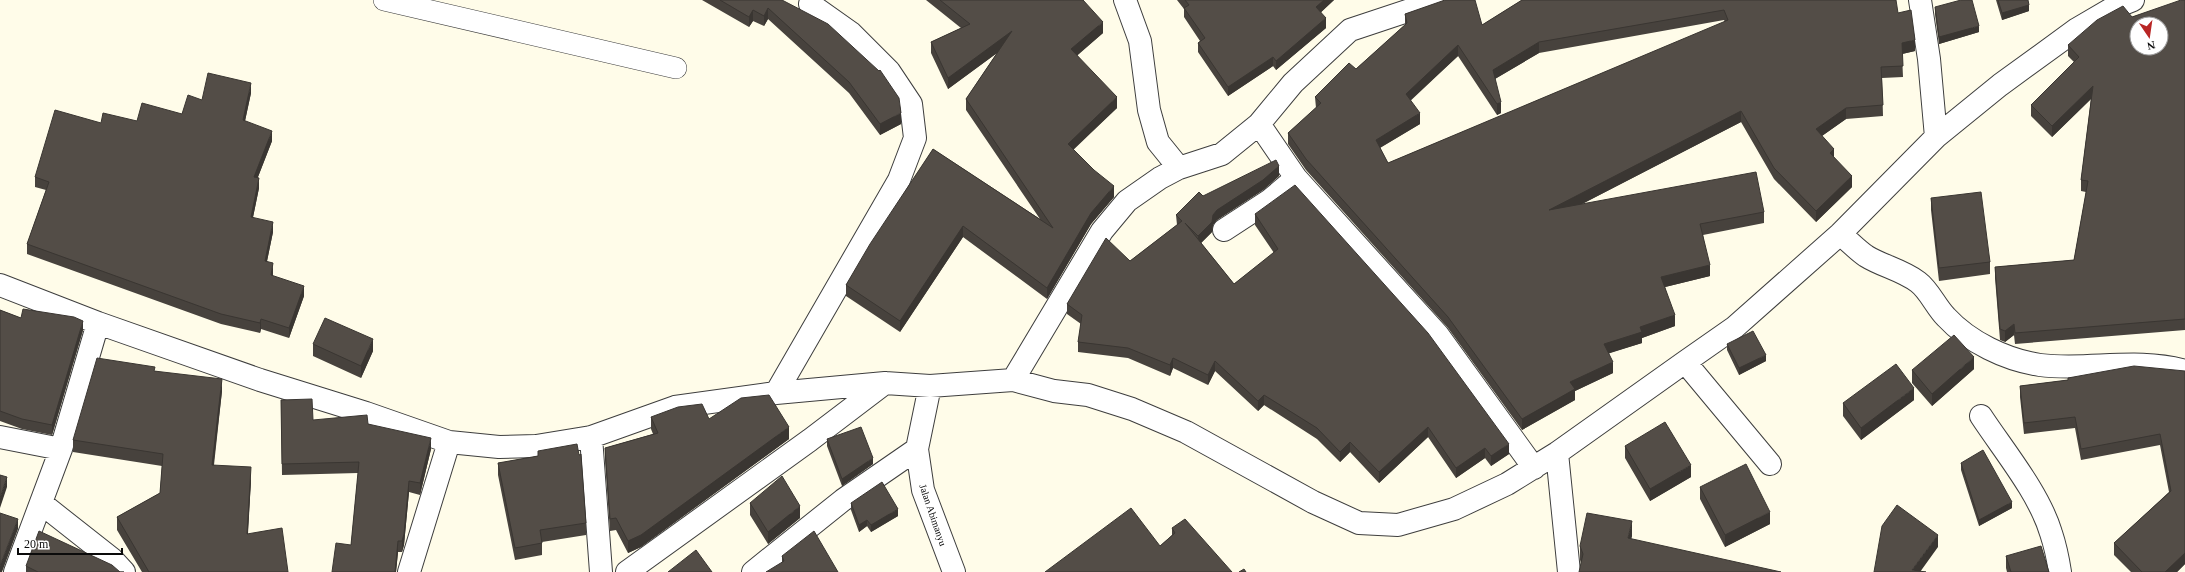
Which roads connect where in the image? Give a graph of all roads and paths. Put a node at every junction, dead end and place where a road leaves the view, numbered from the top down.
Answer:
1 (384, 0) edge
2 (1125, 0) edge
3 (1440, 0) edge
4 (1920, 0) edge
5 (2134, 0) edge
6 (810, 4) dead end
7 (676, 68) dead end
8 (1259, 124) junction
9 (1936, 137) junction
10 (1179, 168) junction
11 (1296, 178) junction
12 (1224, 230) dead end
13 (1840, 234) junction
14 (0, 285) edge
15 (98, 323) junction
16 (1685, 362) junction
17 (2185, 371) edge
18 (1013, 380) junction
19 (885, 383) junction
20 (930, 386) junction
21 (776, 393) junction
22 (1981, 416) dead end
23 (0, 437) edge
24 (591, 437) junction
25 (449, 442) junction
26 (61, 449) junction
27 (917, 449) junction
28 (1557, 453) junction
29 (1770, 464) dead end
30 (1534, 468) junction
31 (41, 504) junction
32 (14, 572) edge
33 (124, 572) edge
34 (409, 572) edge
35 (601, 572) edge
36 (627, 572) edge
37 (753, 572) edge
38 (954, 572) edge
39 (1569, 572) edge
40 (2060, 572) edge

1 - 7 lane
2 - 10 street
3 - 8 street
4 - 9 street
5 - 9 street
6 - 21 street
8 - 10 street
8 - 11 street
9 - 13 street
10 - 18 street
11 - 12 street
11 - 30 street
13 - 16 street
13 - 17 street
14 - 15 street
15 - 25 street
15 - 26 street
16 - 28 street
16 - 29 street
18 - 20 street
18 - 30 street
19 - 20 street
19 - 21 street
19 - 36 street
20 - 27 street, Jalan Abimanyu
21 - 24 street
22 - 40 street
23 - 26 street
24 - 25 street
24 - 35 street
25 - 34 street
26 - 31 street
27 - 37 street
27 - 38 street, Jalan Abimanyu
28 - 30 street
28 - 39 street
31 - 32 street
31 - 33 street

